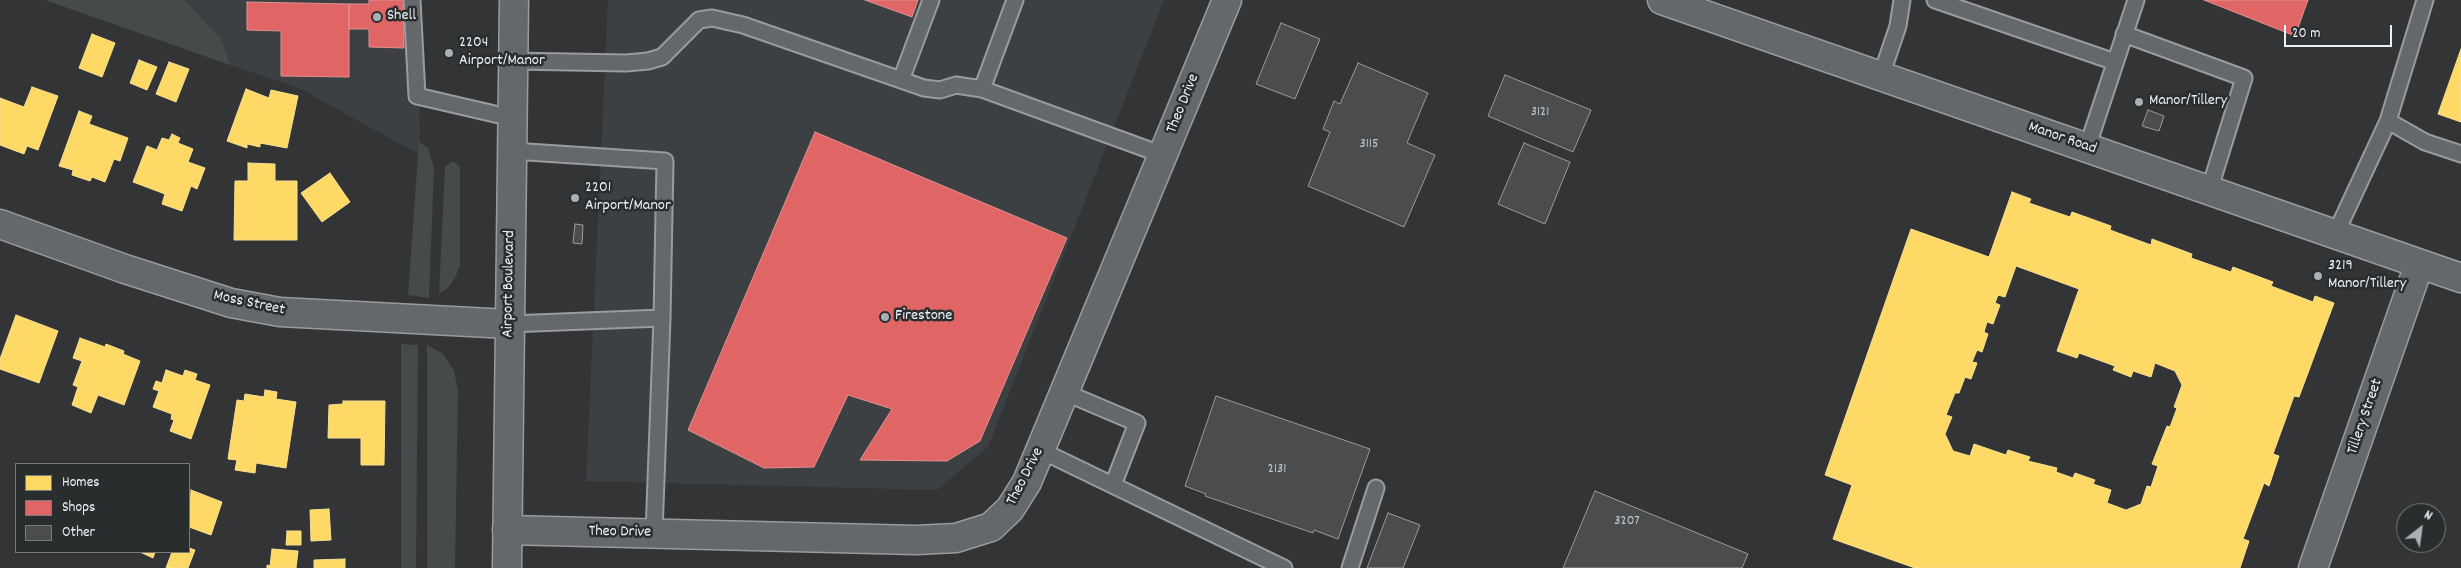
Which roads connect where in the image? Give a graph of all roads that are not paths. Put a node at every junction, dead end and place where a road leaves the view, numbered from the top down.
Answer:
1 (412, 0) edge
2 (514, 0) edge
3 (931, 0) edge
4 (1015, 0) edge
5 (1227, 0) edge
6 (1662, 0) edge
7 (1902, 0) edge
8 (1935, 0) edge
9 (2136, 0) edge
10 (2425, 0) edge
11 (2124, 34) junction
12 (512, 61) junction
13 (2115, 62) junction
14 (1881, 76) junction
15 (901, 80) junction
16 (982, 89) junction
17 (512, 118) junction
18 (2388, 122) junction
19 (2087, 148) junction
20 (512, 151) junction
21 (2461, 154) edge
22 (1163, 155) junction
23 (2209, 191) junction
24 (0, 224) edge
25 (2335, 236) junction
26 (2419, 265) junction
27 (2461, 278) edge
28 (662, 318) junction
29 (510, 324) junction
30 (1064, 392) junction
31 (1040, 450) junction
32 (1113, 485) junction
33 (1376, 488) dead end
34 (507, 530) junction
35 (654, 534) junction
36 (507, 568) edge
37 (1284, 568) edge
38 (1350, 568) edge
39 (2313, 568) edge

1 - 17 lane
2 - 12 street, Airport Boulevard
3 - 15 lane
4 - 16 lane
5 - 22 street, Theo Drive
6 - 14 street, Manor Road
7 - 14 lane
8 - 13 lane
9 - 11 lane
10 - 18 lane
11 - 13 lane
11 - 23 lane
12 - 15 lane
12 - 17 street, Airport Boulevard
13 - 19 lane
14 - 19 street, Manor Road
15 - 16 lane
16 - 22 lane
17 - 20 street, Airport Boulevard
18 - 21 lane
18 - 25 lane
19 - 23 street, Manor Road
20 - 28 lane
20 - 29 street, Airport Boulevard
22 - 30 street, Theo Drive
23 - 25 street, Manor Road
24 - 29 street, Moss Street
25 - 26 street, Manor Road
26 - 27 street, Manor Road
26 - 39 street, Tillery Street
28 - 29 lane
28 - 35 lane
29 - 34 street, Airport Boulevard
30 - 31 street, Theo Drive
30 - 32 lane
31 - 32 lane
31 - 35 street, Theo Drive
32 - 37 lane
33 - 38 lane
34 - 35 street, Theo Drive
34 - 36 street, Airport Boulevard

